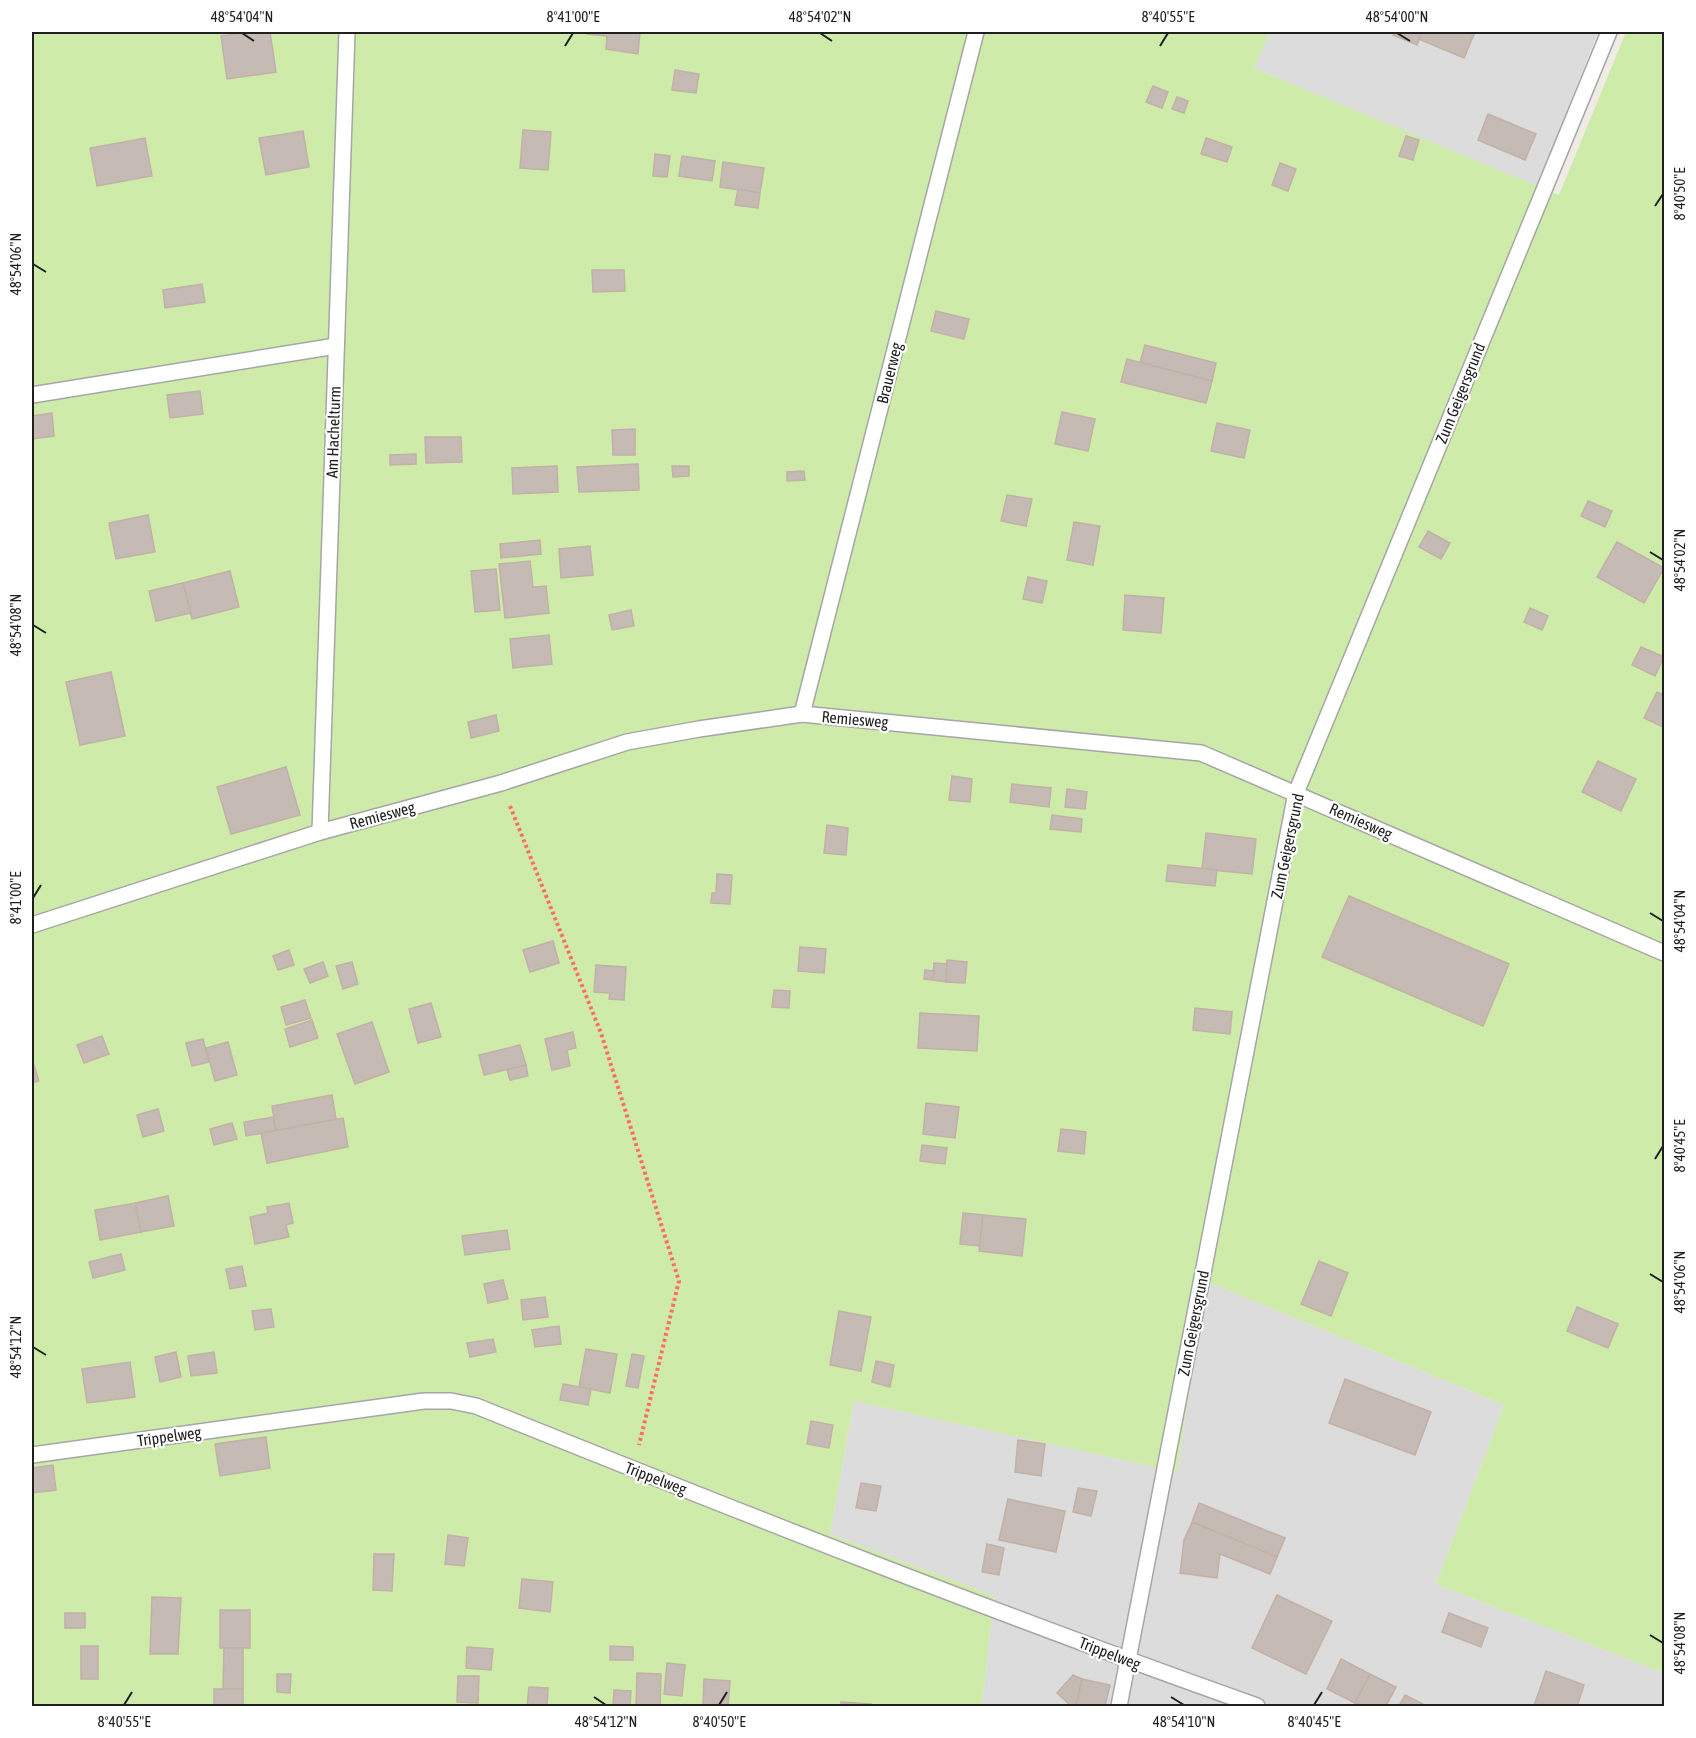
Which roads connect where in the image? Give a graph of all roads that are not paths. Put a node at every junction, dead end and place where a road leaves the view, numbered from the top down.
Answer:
1 (347, 32) edge
2 (976, 32) edge
3 (1609, 32) edge
4 (336, 346) junction
5 (32, 395) edge
6 (802, 714) junction
7 (1296, 793) junction
8 (320, 832) junction
9 (32, 925) edge
10 (1665, 953) edge
11 (32, 1455) edge
12 (1127, 1660) junction
13 (1119, 1707) edge
14 (1257, 1707) edge

1 - 4 lane, Am Hachelturm
2 - 6 lane, Brauerweg
3 - 7 lane, Zum Geigersgrund
4 - 5 lane
4 - 8 lane, Am Hachelturm
6 - 7 lane, Remiesweg
6 - 8 lane, Remiesweg
7 - 10 lane, Remiesweg
7 - 12 lane, Zum Geigersgrund
8 - 9 lane, Remiesweg
11 - 12 lane, Trippelweg
12 - 13 lane, Zum Geigersgrund
12 - 14 lane, Trippelweg

